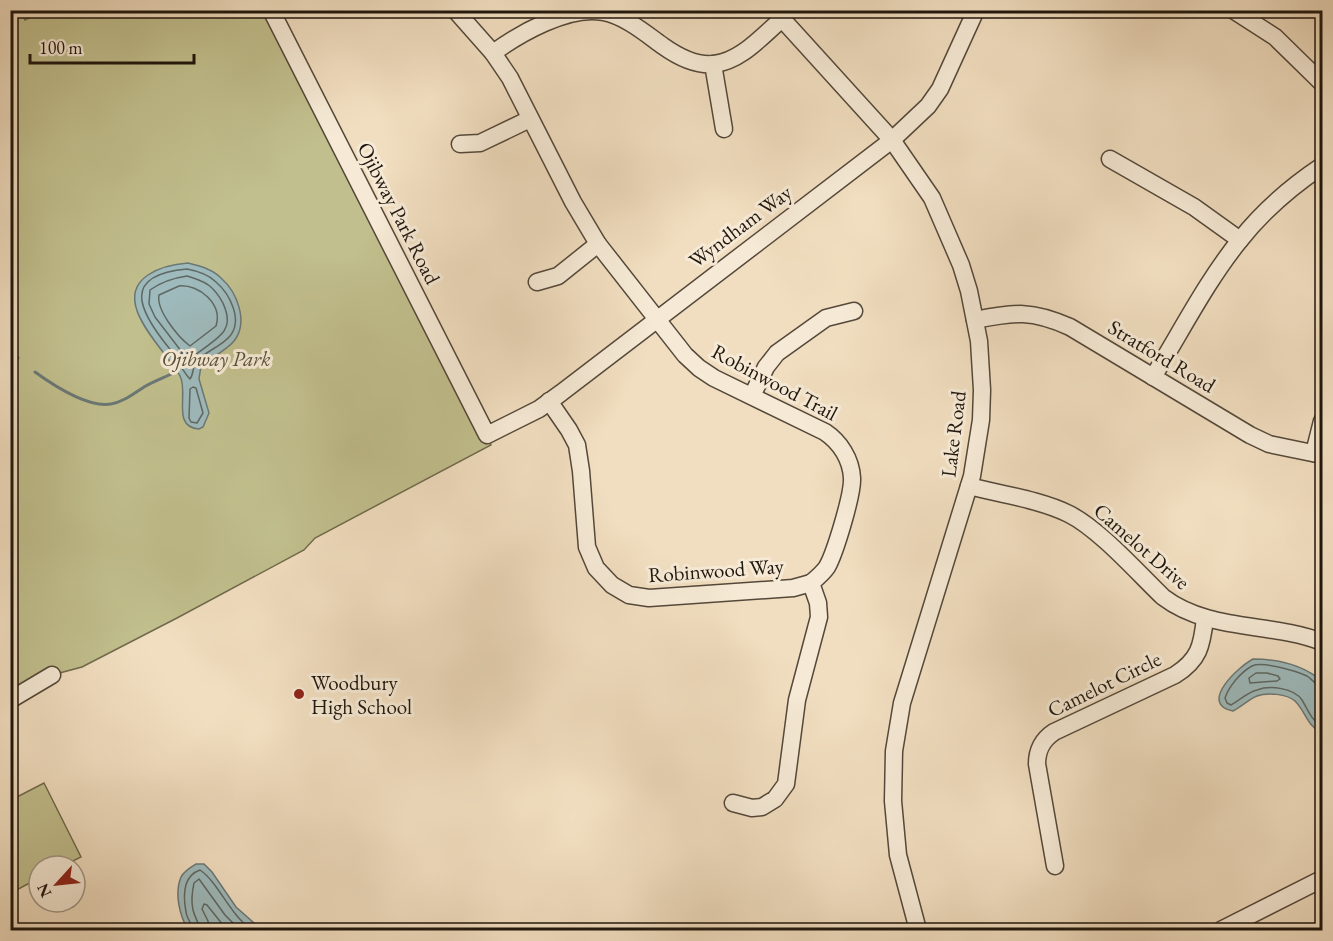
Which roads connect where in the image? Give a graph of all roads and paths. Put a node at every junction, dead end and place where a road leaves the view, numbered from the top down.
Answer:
1 (271, 10) edge
2 (455, 10) edge
3 (1233, 10) edge
4 (602, 11) edge
5 (969, 12) edge
6 (778, 15) edge
7 (493, 53) junction
8 (713, 64) junction
9 (1323, 83) edge
10 (530, 119) junction
11 (724, 129) dead end
12 (892, 140) junction
13 (460, 144) dead end
14 (1110, 159) dead end
15 (1323, 166) edge
16 (1240, 240) junction
17 (598, 244) junction
18 (537, 282) dead end
19 (854, 311) dead end
20 (656, 318) junction
21 (975, 320) junction
22 (1153, 377) junction
23 (752, 396) junction
24 (549, 401) junction
25 (1323, 421) edge
26 (487, 435) joint
27 (1318, 454) edge
28 (969, 486) junction
29 (811, 583) junction
30 (1205, 618) junction
31 (1323, 642) edge
32 (52, 675) dead end
33 (10, 700) edge
34 (733, 803) dead end
35 (1055, 866) dead end
36 (1323, 879) edge
37 (917, 923) edge
38 (926, 930) edge
39 (1221, 930) edge

1 - 26 street, Ojibway Park Road
2 - 7 street, Robinwood Trail
3 - 9 street
4 - 7 street
4 - 8 street
5 - 12 street, Wyndham Way
6 - 8 street
6 - 12 street, Lake Road
7 - 10 street, Robinwood Trail
8 - 11 street
10 - 13 street
10 - 17 street, Robinwood Trail
12 - 20 street, Wyndham Way
12 - 21 street, Lake Road
14 - 16 street
15 - 16 street
16 - 22 street
17 - 18 street
17 - 20 street, Robinwood Trail
19 - 23 street
20 - 23 street, Robinwood Trail
20 - 24 street, Wyndham Way
21 - 22 street, Stratford Road
21 - 28 street, Lake Road
22 - 27 street, Stratford Road
23 - 29 street, Robinwood Trail
24 - 26 street, Wyndham Way
24 - 29 street, Robinwood Way
25 - 27 street
28 - 30 street, Camelot Drive
28 - 37 street, Lake Road
29 - 34 street
30 - 31 street, Camelot Drive
30 - 35 street, Camelot Circle
32 - 33 street
36 - 39 street
37 - 38 street, Lake Road

